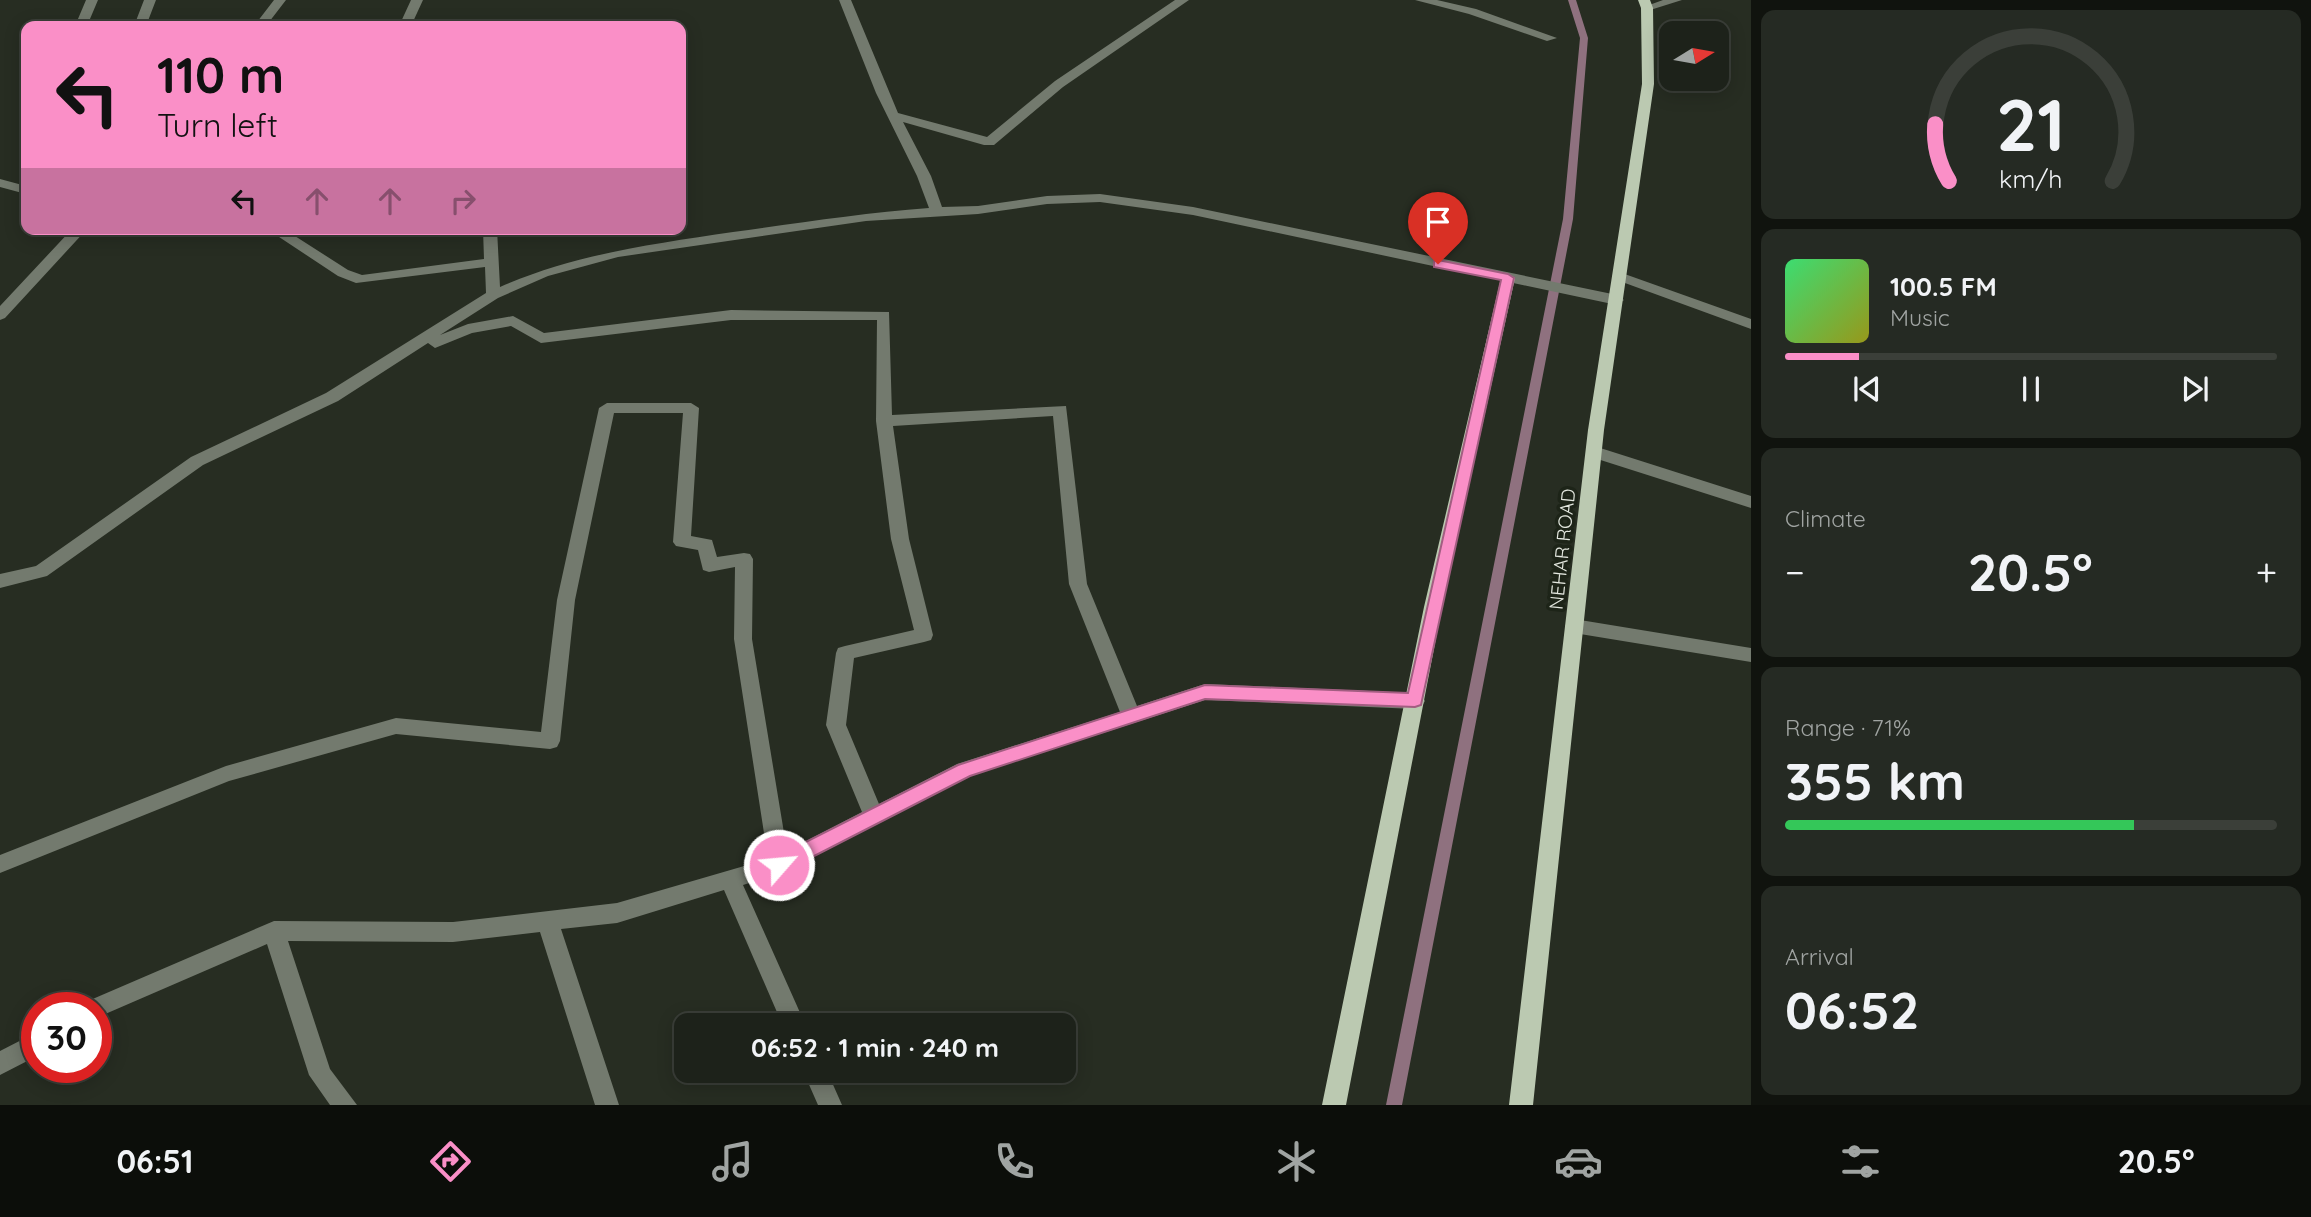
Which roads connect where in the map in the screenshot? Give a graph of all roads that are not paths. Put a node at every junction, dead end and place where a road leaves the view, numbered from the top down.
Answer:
1 (92, 0) edge
2 (150, 0) edge
3 (279, 0) edge
4 (417, 0) edge
5 (845, 0) edge
6 (1183, 0) edge
7 (1421, 0) edge
8 (1676, 0) edge
9 (1646, 4) edge
10 (83, 21) edge
11 (142, 21) edge
12 (264, 21) edge
13 (407, 21) edge
14 (1551, 38) dead end
15 (892, 115) junction
16 (0, 183) edge
17 (21, 188) edge
18 (937, 211) junction
19 (74, 235) edge
20 (283, 235) edge
21 (490, 235) edge
22 (491, 262) junction
23 (1619, 275) junction
24 (1508, 278) junction
25 (493, 295) junction
26 (1617, 300) junction
27 (0, 315) edge
28 (1751, 324) edge
29 (380, 367) junction
30 (884, 421) junction
31 (1594, 452) junction
32 (1751, 502) edge
33 (0, 581) edge
34 (1574, 626) junction
35 (1751, 655) edge
36 (1415, 701) junction
37 (1131, 716) junction
38 (874, 816) junction
39 (0, 864) edge
40 (779, 865) junction
41 (730, 879) junction
42 (547, 921) junction
43 (274, 931) junction
44 (112, 1000) edge
45 (789, 1013) edge
46 (21, 1052) edge
47 (0, 1064) edge
48 (820, 1083) edge
49 (345, 1105) edge
50 (607, 1105) edge
51 (830, 1105) edge
52 (1334, 1105) edge
53 (1521, 1105) edge

1 - 10 street
2 - 11 street
3 - 12 street
4 - 13 street
5 - 15 street
6 - 15 street
7 - 14 street
8 - 9 street
9 - 23 main road, NEHAR ROAD
15 - 18 street
16 - 17 street
18 - 24 street
18 - 25 street
19 - 27 street
20 - 22 street
21 - 22 street
22 - 25 street
23 - 26 main road, NEHAR ROAD
23 - 28 street
24 - 26 street
24 - 36 main road
25 - 29 street
26 - 31 main road, NEHAR ROAD
29 - 30 street
29 - 33 street
30 - 37 street
30 - 38 street
31 - 32 street
31 - 34 main road, NEHAR ROAD
34 - 35 street
34 - 53 main road, NEHAR ROAD
36 - 37 street
36 - 52 main road
37 - 38 street
38 - 40 street
39 - 40 street
40 - 41 street
41 - 42 street
41 - 45 street
42 - 43 street
42 - 50 street
43 - 44 street
43 - 49 street
46 - 47 street
48 - 51 street

